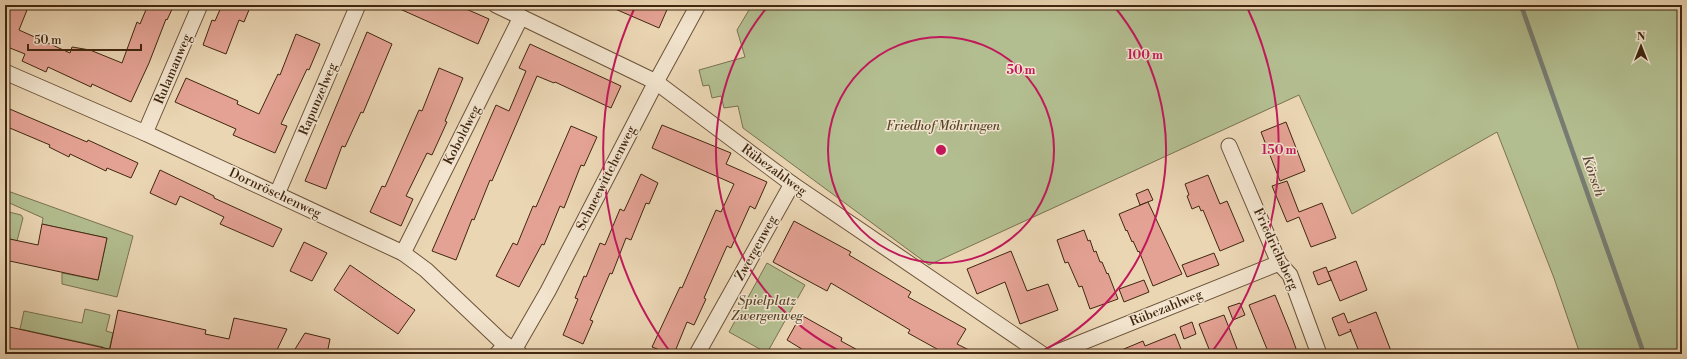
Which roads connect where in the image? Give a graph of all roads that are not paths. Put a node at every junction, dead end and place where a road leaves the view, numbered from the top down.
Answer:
1 (200, 5) edge
2 (358, 5) edge
3 (496, 5) edge
4 (698, 5) edge
5 (521, 17) junction
6 (5, 72) edge
7 (656, 82) junction
8 (145, 133) junction
9 (1229, 146) dead end
10 (792, 184) junction
11 (277, 194) junction
12 (403, 253) junction
13 (1279, 263) junction
14 (512, 348) edge
15 (492, 354) edge
16 (697, 354) edge
17 (1042, 354) edge
18 (1053, 354) edge
19 (1319, 354) edge

1 - 8 street, Rulamanweg
2 - 11 street, Rapunzelweg
3 - 5 street, Rübezahlweg
4 - 7 street, Schneewittchenweg
5 - 7 street, Rübezahlweg
5 - 12 street, Koboldweg
6 - 8 street, Dornröschenweg
7 - 10 street, Rübezahlweg
7 - 14 street, Schneewittchenweg
8 - 11 street, Dornröschenweg
9 - 13 street, Friedrichsberg
10 - 16 street, Zwergenweg
10 - 17 street, Rübezahlweg
11 - 12 street, Dornröschenweg
12 - 14 street, Dornröschenweg
13 - 18 street, Rübezahlweg
13 - 19 street, Friedrichsberg
14 - 15 lane

